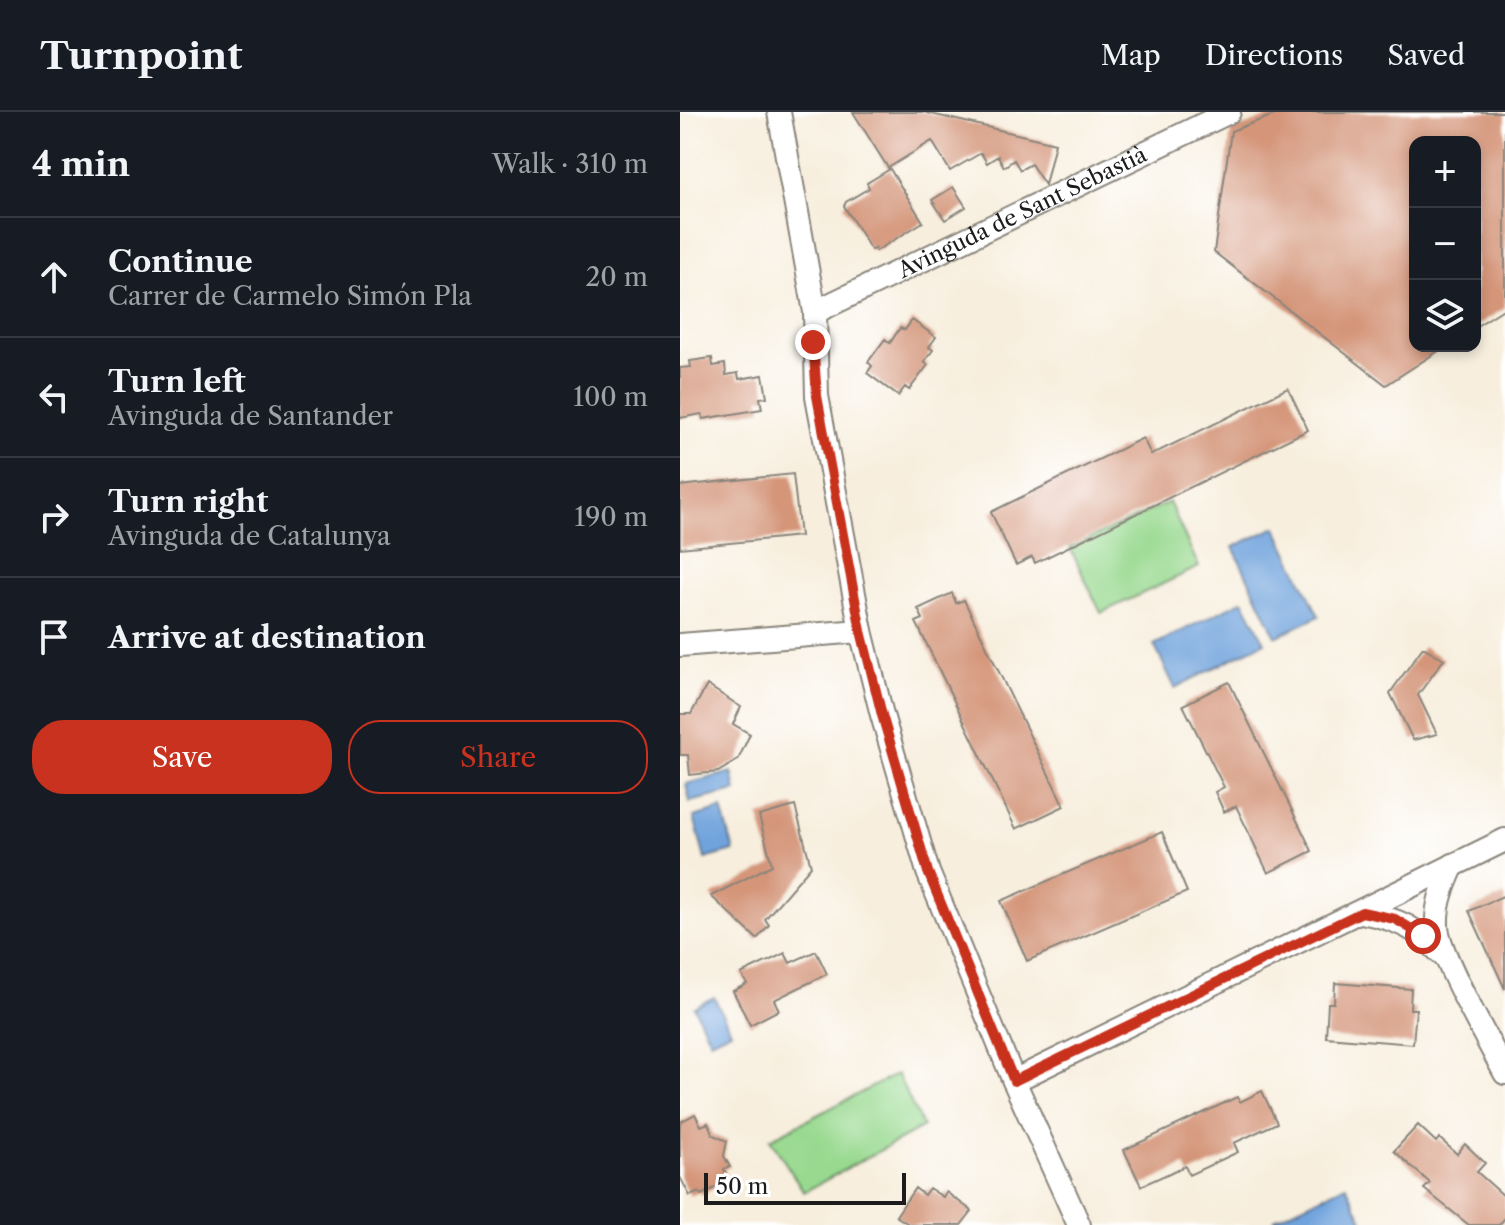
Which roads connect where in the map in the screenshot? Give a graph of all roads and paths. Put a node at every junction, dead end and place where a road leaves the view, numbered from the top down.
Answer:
1 (779, 112) edge
2 (1229, 112) edge
3 (815, 312) junction
4 (861, 631) junction
5 (680, 645) edge
6 (1505, 840) edge
7 (1453, 865) junction
8 (1362, 912) junction
9 (1449, 961) junction
10 (1505, 1073) edge
11 (1014, 1081) junction
12 (1079, 1225) edge

1 - 3 street
2 - 3 street, Avinguda de Sant Sebastià
3 - 4 street
4 - 5 street
4 - 11 street
6 - 7 street
7 - 8 street
7 - 9 street
8 - 9 street
8 - 11 street
9 - 10 street
11 - 12 street

